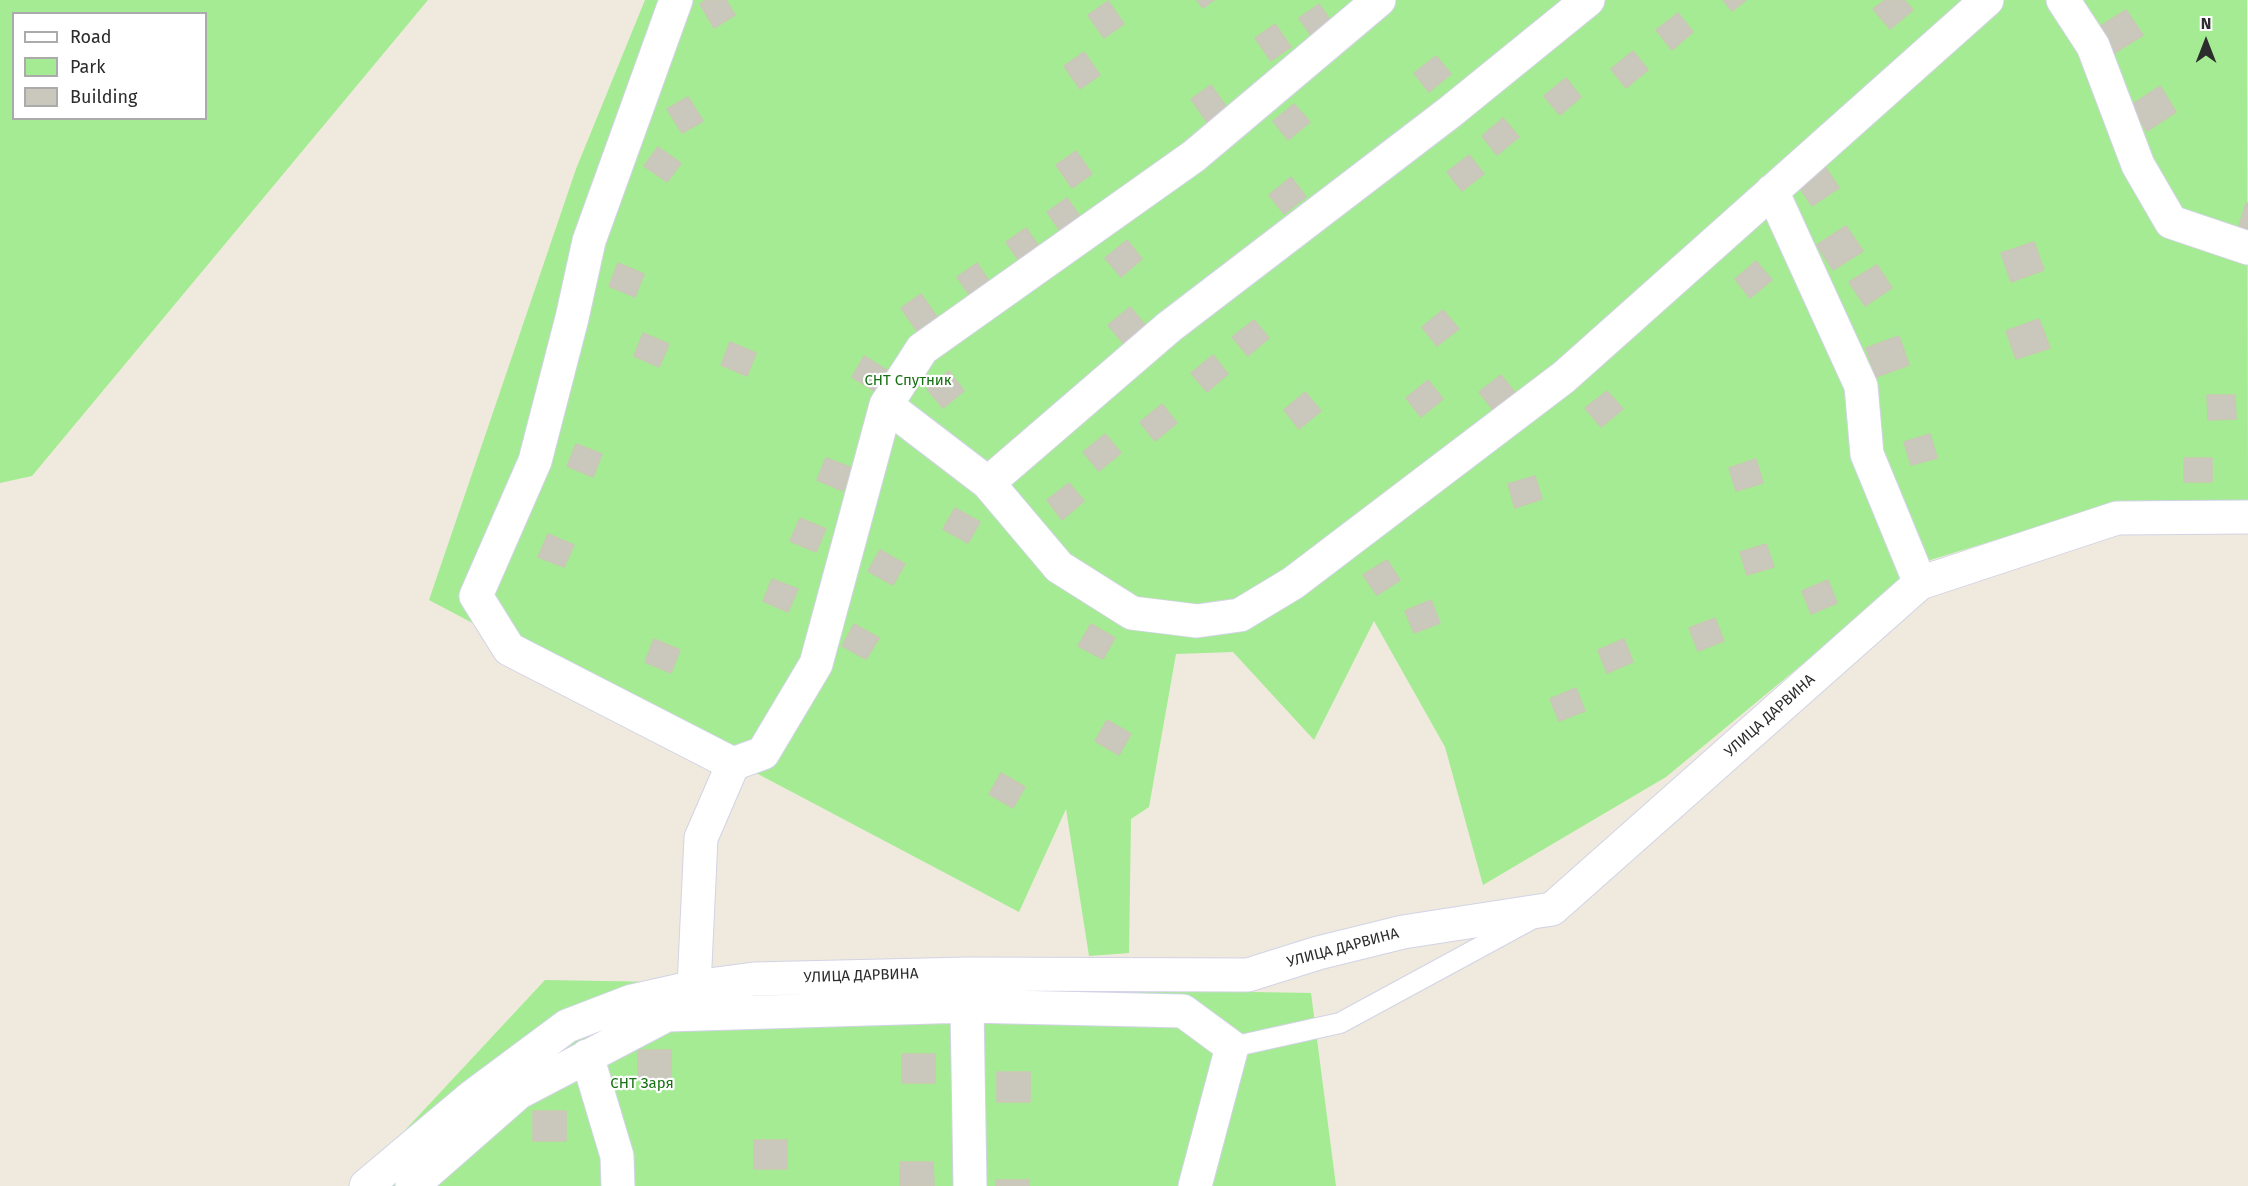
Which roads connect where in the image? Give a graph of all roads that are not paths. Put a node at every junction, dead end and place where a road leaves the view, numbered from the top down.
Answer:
1 (676, 0) edge
2 (1379, 0) edge
3 (1588, 0) edge
4 (1987, 0) edge
5 (2063, 0) edge
6 (1772, 190) junction
7 (2248, 248) edge
8 (886, 405) junction
9 (988, 483) junction
10 (2248, 517) edge
11 (1920, 583) junction
12 (733, 764) junction
13 (1552, 909) junction
14 (694, 987) junction
15 (967, 1006) junction
16 (1232, 1047) junction
17 (587, 1056) junction
18 (366, 1186) edge
19 (412, 1186) edge
20 (618, 1186) edge
21 (970, 1186) edge
22 (1195, 1186) edge

1 - 12 street
2 - 8 street
3 - 9 street
4 - 6 street
5 - 7 street
6 - 9 street
6 - 11 street
8 - 9 street
8 - 12 street
10 - 11 street, УЛИЦА ДАРВИНА
11 - 13 street, УЛИЦА ДАРВИНА
12 - 14 street
13 - 14 street, УЛИЦА ДАРВИНА
13 - 16 lane
14 - 18 street, УЛИЦА ДАРВИНА
15 - 16 street
15 - 17 street
15 - 21 street
16 - 22 street
17 - 19 street
17 - 20 street

